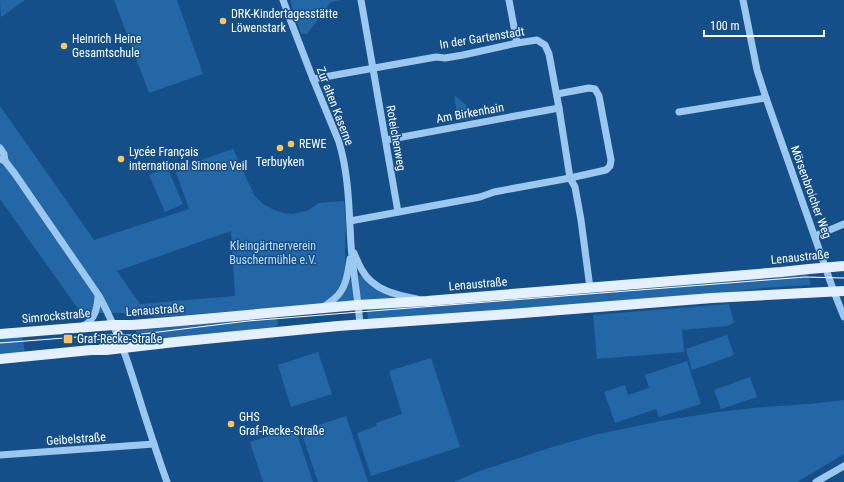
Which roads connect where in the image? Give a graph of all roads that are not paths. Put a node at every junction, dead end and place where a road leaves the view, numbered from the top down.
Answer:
1 (283, 0) edge
2 (361, 0) edge
3 (510, 0) edge
4 (743, 0) edge
5 (517, 43) junction
6 (373, 68) junction
7 (313, 79) junction
8 (557, 94) junction
9 (766, 98) junction
10 (559, 108) junction
11 (679, 112) dead end
12 (386, 140) junction
13 (0, 148) edge
14 (2, 160) edge
15 (570, 178) junction
16 (398, 212) junction
17 (350, 221) junction
18 (844, 224) edge
19 (815, 236) junction
20 (351, 247) junction
21 (844, 266) edge
22 (826, 267) junction
23 (590, 288) junction
24 (839, 291) edge
25 (98, 296) junction
26 (427, 301) junction
27 (358, 305) junction
28 (320, 309) junction
29 (844, 317) edge
30 (114, 325) junction
31 (360, 325) junction
32 (78, 328) junction
33 (0, 334) edge
34 (118, 335) junction
35 (124, 348) junction
36 (91, 350) junction
37 (0, 359) edge
38 (154, 444) junction
39 (0, 455) edge
40 (844, 466) edge
41 (167, 482) edge
42 (816, 482) edge

1 - 7 street, Zur alten Kaserne
2 - 6 street, Roteichenweg
3 - 5 street
4 - 9 street, Mörsenbroicher Weg
5 - 6 street, In der Gartenstadt
5 - 8 street, In der Gartenstadt
6 - 7 street, In der Gartenstadt
6 - 12 street, Roteichenweg
7 - 17 street, Zur alten Kaserne
8 - 10 street, In der Gartenstadt
8 - 15 street
9 - 11 street
9 - 19 street, Mörsenbroicher Weg
10 - 12 street, Am Birkenhain
10 - 15 street, In der Gartenstadt
12 - 16 street, Roteichenweg
13 - 14 street
14 - 25 street
15 - 16 street
15 - 23 street, In der Gartenstadt
16 - 17 street
17 - 20 street, Zur alten Kaserne
18 - 19 street
19 - 22 street, Mörsenbroicher Weg
20 - 26 street, Zur alten Kaserne
20 - 27 street, Zur alten Kaserne
20 - 28 street, Zur alten Kaserne
21 - 22 main road, Lenaustraße
22 - 23 main road, Lenaustraße
22 - 24 street, Mörsenbroicher Weg
23 - 26 main road, Lenaustraße
24 - 29 street, Mörsenbroicher Weg
24 - 31 main road
25 - 30 street
25 - 32 street
26 - 27 main road, Lenaustraße
27 - 28 main road, Lenaustraße
27 - 31 street, Zur alten Kaserne
28 - 30 main road, Lenaustraße
30 - 32 main road, Simrockstraße
30 - 34 street
31 - 35 main road
32 - 33 main road, Simrockstraße
34 - 35 street
34 - 36 main road
35 - 36 main road
35 - 38 street
36 - 37 main road
38 - 39 street, Geibelstraße
38 - 41 street
40 - 42 street

